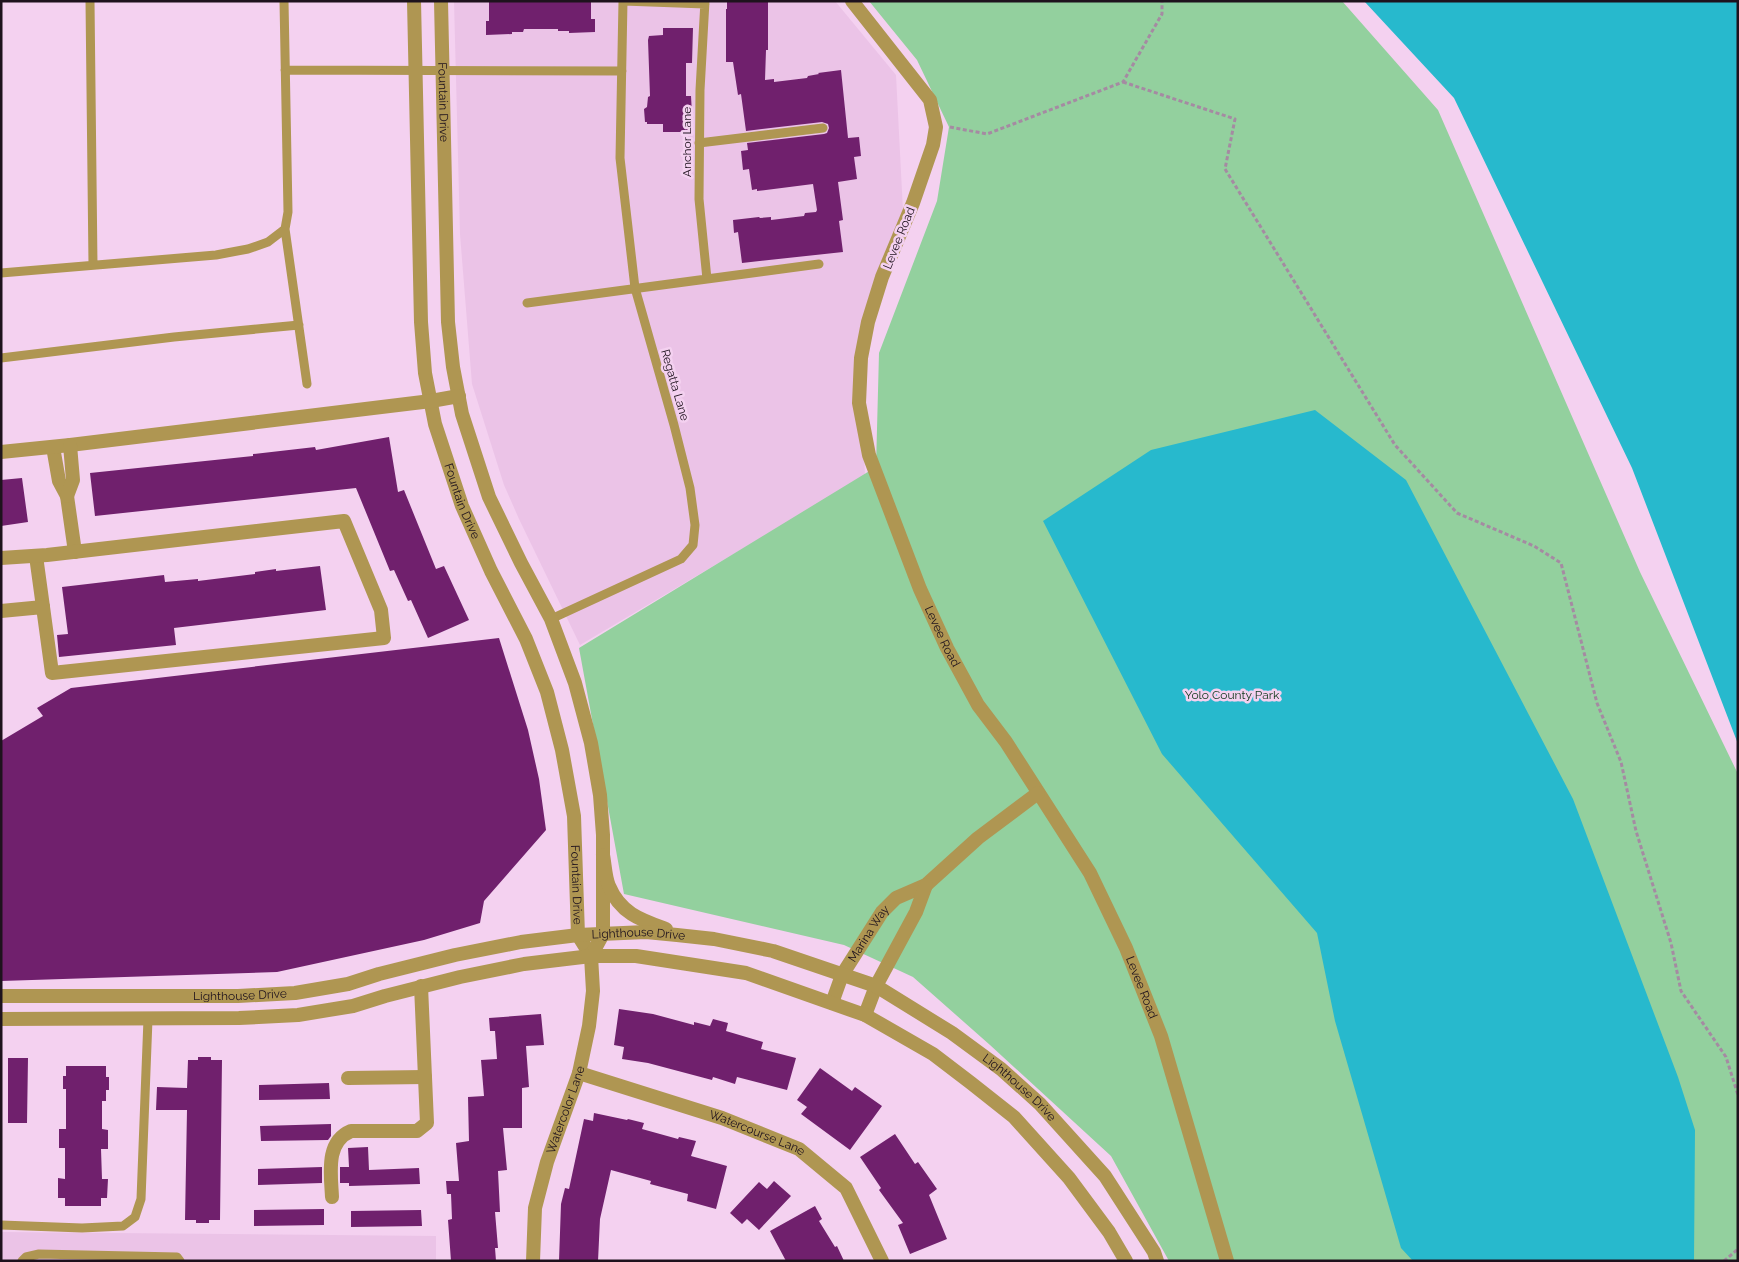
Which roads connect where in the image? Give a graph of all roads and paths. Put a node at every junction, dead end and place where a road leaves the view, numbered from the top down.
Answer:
1 (90, 1) edge
2 (284, 1) edge
3 (414, 1) edge
4 (441, 1) edge
5 (623, 1) edge
6 (852, 1) edge
7 (1162, 1) edge
8 (705, 3) edge
9 (285, 70) junction
10 (415, 71) junction
11 (442, 71) junction
12 (622, 71) junction
13 (1123, 82) junction
14 (936, 127) junction
15 (823, 128) dead end
16 (699, 143) junction
17 (285, 229) junction
18 (819, 264) dead end
19 (93, 265) junction
20 (1, 273) edge
21 (707, 279) junction
22 (635, 288) junction
23 (527, 304) dead end
24 (299, 325) junction
25 (1, 358) edge
26 (307, 384) dead end
27 (459, 396) junction
28 (431, 401) junction
29 (70, 445) junction
30 (53, 447) junction
31 (1, 452) edge
32 (67, 496) junction
33 (75, 552) junction
34 (36, 556) junction
35 (1, 558) edge
36 (43, 607) junction
37 (1, 611) edge
38 (551, 619) junction
39 (1038, 793) junction
40 (603, 855) junction
41 (926, 885) junction
42 (603, 934) junction
43 (578, 935) junction
44 (683, 935) junction
45 (592, 956) junction
46 (842, 975) junction
47 (421, 986) junction
48 (876, 986) junction
49 (1, 996) edge
50 (832, 1003) junction
51 (865, 1015) junction
52 (1, 1019) edge
53 (148, 1019) junction
54 (579, 1073) junction
55 (425, 1077) junction
56 (348, 1078) dead end
57 (1738, 1095) edge
58 (332, 1196) dead end
59 (1, 1225) edge
60 (1738, 1249) edge
61 (22, 1261) edge
62 (180, 1261) edge
63 (533, 1261) edge
64 (882, 1261) edge
65 (1126, 1261) edge
66 (1158, 1261) edge
67 (1227, 1261) edge
68 (1724, 1261) edge

1 - 19 lane
2 - 9 lane
3 - 10 street, Fountain Drive
4 - 11 street, Fountain Drive
5 - 8 lane, Anchor Lane
5 - 12 lane, Regatta Lane
6 - 14 street, Levee Road
7 - 13 path
8 - 16 lane, Anchor Lane
9 - 10 lane
9 - 17 lane
10 - 11 lane
10 - 28 street, Fountain Drive
11 - 12 lane
11 - 27 street, Fountain Drive
12 - 22 lane, Regatta Lane
13 - 14 path
13 - 57 path
14 - 39 street, Levee Road
15 - 16 lane
16 - 21 lane, Anchor Lane
17 - 19 lane
17 - 24 lane
18 - 21 lane
19 - 20 lane
21 - 22 lane
22 - 23 lane
22 - 38 lane, Regatta Lane
24 - 25 lane
24 - 26 lane
27 - 28 street
27 - 38 street, Fountain Drive
28 - 29 street
28 - 43 street, Fountain Drive
29 - 30 street
29 - 32 street
30 - 31 street
30 - 32 street
32 - 33 street
33 - 34 street
33 - 36 street
34 - 35 street
34 - 36 street
36 - 37 street
38 - 40 street, Fountain Drive
39 - 41 street, Marina Way
39 - 67 street, Levee Road
40 - 42 street, Fountain Drive
40 - 44 street
41 - 46 street, Marina Way
41 - 48 street, Marina Way
42 - 43 street, Lighthouse Drive
42 - 44 street, Lighthouse Drive
42 - 45 street, Fountain Drive
43 - 45 street, Fountain Drive
43 - 49 street, Lighthouse Drive
44 - 46 street, Lighthouse Drive
45 - 47 street, Lighthouse Drive
45 - 50 street, Lighthouse Drive
45 - 54 street, Watercolor Lane
46 - 48 street, Lighthouse Drive
46 - 50 street, Marina Way
47 - 53 street, Lighthouse Drive
47 - 55 street
48 - 51 street, Marina Way
48 - 66 street, Lighthouse Drive
50 - 51 street, Lighthouse Drive
51 - 65 street, Lighthouse Drive
52 - 53 street, Lighthouse Drive
53 - 59 lane
54 - 63 street, Watercolor Lane
54 - 64 street, Watercourse Lane
55 - 56 street
55 - 58 street
60 - 68 path
61 - 62 lane

